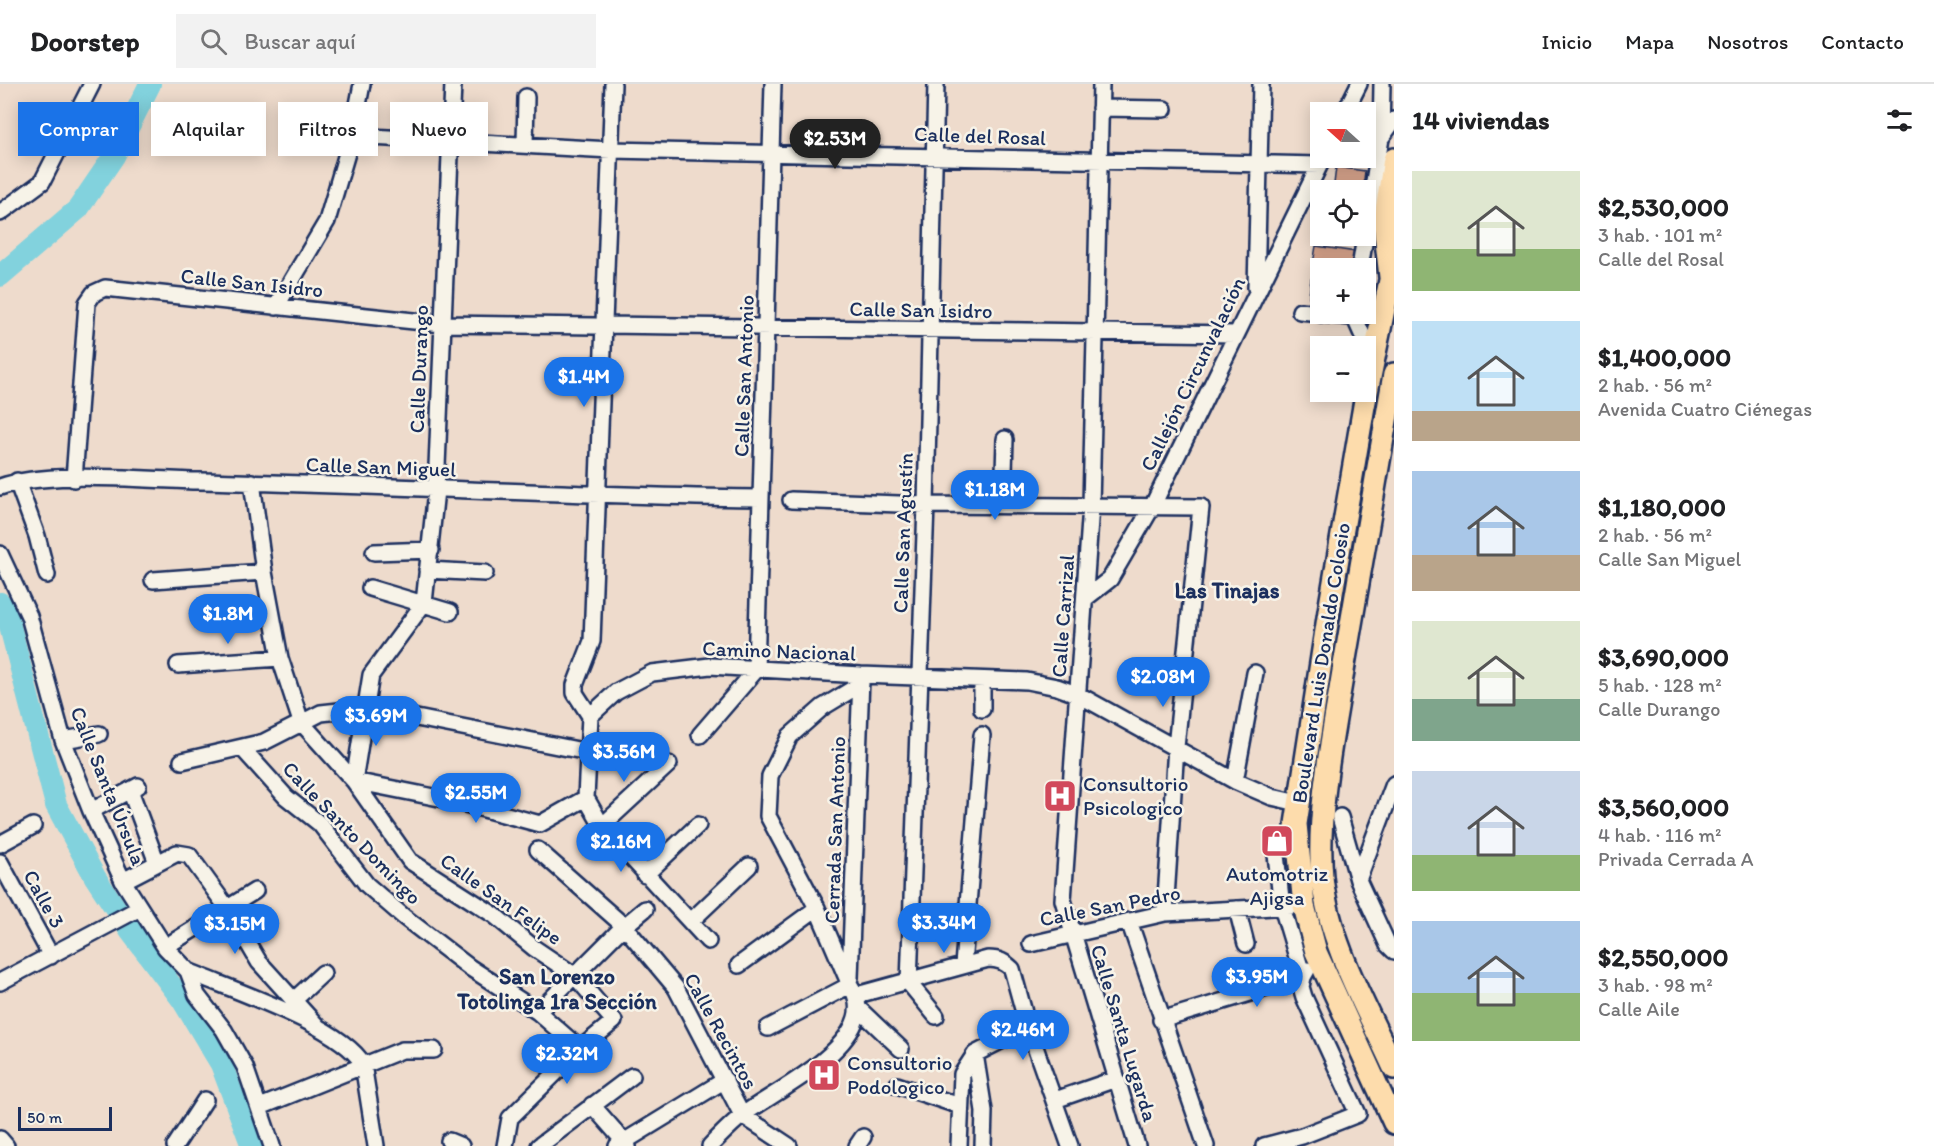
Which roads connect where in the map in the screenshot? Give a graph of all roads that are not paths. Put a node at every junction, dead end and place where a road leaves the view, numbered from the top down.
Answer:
1 (92, 84) edge
2 (362, 84) edge
3 (453, 84) edge
4 (613, 84) edge
5 (773, 84) edge
6 (936, 84) edge
7 (1101, 84) edge
8 (1261, 84) edge
9 (1359, 84) edge
10 (1382, 84) edge
11 (525, 97) dead end
12 (359, 102) edge
13 (452, 102) edge
14 (1350, 102) edge
15 (1100, 108) junction
16 (1164, 109) dead end
17 (1394, 120) edge
18 (1381, 138) junction
19 (488, 144) edge
20 (525, 145) junction
21 (611, 150) junction
22 (772, 152) junction
23 (935, 155) junction
24 (346, 156) edge
25 (450, 156) edge
26 (1394, 159) edge
27 (1098, 161) junction
28 (1310, 162) edge
29 (1258, 164) junction
30 (1318, 168) edge
31 (0, 213) edge
32 (1376, 220) junction
33 (1392, 271) edge
34 (1256, 291) junction
35 (276, 307) junction
36 (1300, 311) dead end
37 (1310, 312) edge
38 (442, 324) junction
39 (600, 325) junction
40 (768, 328) junction
41 (929, 331) junction
42 (1094, 332) junction
43 (1236, 334) junction
44 (1376, 351) edge
45 (1394, 374) edge
46 (1366, 402) edge
47 (1005, 439) dead end
48 (74, 479) junction
49 (17, 481) junction
50 (252, 483) junction
51 (0, 487) edge
52 (436, 490) junction
53 (597, 496) junction
54 (761, 498) junction
55 (790, 500) dead end
56 (926, 505) junction
57 (1003, 505) junction
58 (1091, 506) junction
59 (1152, 507) junction
60 (431, 550) junction
61 (375, 552) dead end
62 (0, 554) edge
63 (427, 570) junction
64 (264, 572) junction
65 (485, 573) dead end
66 (47, 575) dead end
67 (153, 580) dead end
68 (370, 588) dead end
69 (1087, 597) junction
70 (424, 603) junction
71 (450, 612) dead end
72 (280, 658) junction
73 (178, 665) dead end
74 (756, 670) junction
75 (1255, 673) dead end
76 (919, 676) junction
77 (861, 680) junction
78 (982, 680) junction
79 (1079, 695) junction
80 (366, 708) junction
81 (982, 709) dead end
82 (590, 716) junction
83 (301, 722) junction
84 (99, 734) dead end
85 (700, 735) dead end
86 (982, 735) dead end
87 (63, 740) junction
88 (1176, 747) junction
89 (242, 748) junction
90 (588, 752) junction
91 (182, 761) dead end
92 (669, 764) dead end
93 (354, 781) junction
94 (1235, 781) junction
95 (1394, 784) edge
96 (586, 798) junction
97 (1298, 803) junction
98 (91, 811) junction
99 (1340, 817) dead end
100 (698, 825) dead end
101 (33, 826) dead end
102 (602, 826) junction
103 (0, 844) edge
104 (1275, 846) dead end
105 (538, 850) dead end
106 (0, 862) edge
107 (152, 866) junction
108 (748, 866) dead end
109 (645, 875) junction
110 (1358, 879) junction
111 (123, 881) junction
112 (255, 891) dead end
113 (1304, 906) junction
114 (1282, 907) junction
115 (817, 908) junction
116 (228, 909) junction
117 (645, 909) dead end
118 (1237, 909) junction
119 (1165, 912) junction
120 (126, 915) junction
121 (691, 921) junction
122 (1129, 921) junction
123 (624, 926) junction
124 (1071, 933) junction
125 (708, 941) dead end
126 (1031, 944) dead end
127 (1246, 944) dead end
128 (165, 947) junction
129 (1394, 951) edge
130 (1316, 952) junction
131 (51, 956) junction
132 (739, 965) dead end
133 (963, 965) junction
134 (188, 971) junction
135 (323, 973) dead end
136 (574, 975) junction
137 (1303, 977) junction
138 (0, 982) edge
139 (909, 983) junction
140 (856, 997) junction
141 (293, 1001) junction
142 (538, 1012) junction
143 (936, 1016) dead end
144 (1161, 1020) junction
145 (317, 1026) junction
146 (1028, 1027) junction
147 (768, 1028) dead end
148 (580, 1049) junction
149 (901, 1049) dead end
150 (434, 1050) dead end
151 (975, 1054) junction
152 (363, 1064) junction
153 (1394, 1068) edge
154 (632, 1077) dead end
155 (725, 1080) junction
156 (1116, 1080) junction
157 (897, 1085) dead end
158 (205, 1100) dead end
159 (1054, 1100) junction
160 (592, 1105) junction
161 (960, 1106) junction
162 (260, 1107) junction
163 (742, 1115) junction
164 (1394, 1122) edge
165 (0, 1139) edge
166 (1301, 1141) edge
167 (623, 1144) edge
168 (6, 1146) edge
169 (175, 1146) edge
170 (272, 1146) edge
171 (376, 1146) edge
172 (505, 1146) edge
173 (540, 1146) edge
174 (710, 1146) edge
175 (789, 1146) edge
176 (959, 1146) edge
177 (983, 1146) edge
178 (1070, 1146) edge
179 (1137, 1146) edge
180 (1206, 1146) edge
181 (1264, 1146) edge

1 - 31 street
2 - 12 street
3 - 13 street, Calle Durango
4 - 21 street
5 - 22 street, Calle San Antonio
6 - 23 street, Calle San Agustín
7 - 15 street, Calle Carrizal
8 - 29 street
9 - 14 street
10 - 18 street
11 - 20 street
15 - 16 street
15 - 27 street, Calle Carrizal
17 - 18 street
18 - 32 street
19 - 20 street, Calle del Rosal
20 - 21 street, Calle del Rosal
21 - 22 street, Calle del Rosal
21 - 39 street
22 - 23 street, Calle del Rosal
22 - 40 street, Calle San Antonio
23 - 27 street, Calle del Rosal
23 - 41 street, Calle San Agustín
24 - 35 street
25 - 38 street, Calle Durango
26 - 32 highway, Boulevard Luis Donaldo Colosio
27 - 29 street, Calle del Rosal
27 - 42 street, Calle Carrizal
28 - 29 street, Calle del Rosal
29 - 34 street
30 - 34 street, Callejón Circunvalación
32 - 33 highway, Boulevard Luis Donaldo Colosio
33 - 44 highway, Boulevard Luis Donaldo Colosio
34 - 43 street, Callejón Circunvalación
35 - 38 street, Calle San Isidro
35 - 48 street, Calle San Isidro
36 - 37 street
38 - 39 street, Calle San Isidro
38 - 52 street, Calle Durango
39 - 40 street, Calle San Isidro
39 - 53 street
40 - 41 street, Calle San Isidro
40 - 54 street, Calle San Antonio
41 - 42 street, Calle San Isidro
41 - 56 street, Calle San Agustín
42 - 43 street, Calle San Isidro
42 - 58 street, Calle Carrizal
43 - 59 street, Callejón Circunvalación
45 - 153 highway, Boulevard Luis Donaldo Colosio
46 - 97 highway, Boulevard Luis Donaldo Colosio
47 - 57 street
48 - 49 street, Calle San Miguel
48 - 50 street, Calle San Miguel
49 - 51 street, Calle San Miguel
49 - 66 street
50 - 52 street, Calle San Miguel
50 - 64 street
52 - 53 street, Calle San Miguel
52 - 60 street, Calle Durango
53 - 54 street, Calle San Miguel
53 - 82 street
54 - 74 street, Calle San Antonio
55 - 56 street
56 - 57 street
56 - 76 street, Calle San Agustín
57 - 58 street
58 - 59 street
58 - 69 street, Calle Carrizal
59 - 69 street, Callejón Circunvalación
59 - 88 street
60 - 61 street
60 - 63 street, Calle Durango
62 - 87 street, Calle Santa Úrsula
63 - 65 street
63 - 70 street, Calle Durango
64 - 67 street
64 - 72 street
68 - 70 street
69 - 79 street, Calle Carrizal
70 - 71 street
70 - 80 street
72 - 73 street
72 - 83 street
74 - 77 street, Camino Nacional
74 - 82 street, Camino Nacional
74 - 85 street
75 - 94 street
76 - 77 street, Camino Nacional
76 - 78 street, Camino Nacional
76 - 139 street, Calle San Agustín
77 - 115 street
77 - 140 street, Cerrada San Antonio
78 - 79 street, Camino Nacional
78 - 81 street
79 - 88 street, Camino Nacional
79 - 124 street, Calle Carrizal
80 - 83 street
80 - 90 street
80 - 93 street
82 - 90 street
83 - 89 street
83 - 93 street, Calle San Felipe
84 - 87 street
86 - 133 street
87 - 98 street, Calle Santa Úrsula
88 - 94 street, Camino Nacional
88 - 119 street
89 - 91 street
89 - 142 street, Calle Santo Domingo
90 - 96 street
92 - 102 street
93 - 96 street
93 - 136 street, Calle San Felipe
94 - 97 street, Camino Nacional
95 - 110 street
96 - 102 street
97 - 113 highway, Boulevard Luis Donaldo Colosio
98 - 107 street, Calle Santa Úrsula
98 - 111 street, Calle Santa Úrsula
99 - 110 street
100 - 109 street
101 - 103 street
102 - 109 street
104 - 114 street
105 - 123 street, Calle Recintos
106 - 131 street, Calle 3
107 - 111 street
107 - 116 street
108 - 121 street
109 - 121 street
110 - 129 street
111 - 120 street, Calle Santa Úrsula
112 - 116 street
113 - 114 street, Calle San Pedro
113 - 130 highway, Boulevard Luis Donaldo Colosio
114 - 118 street, Calle San Pedro
114 - 137 street
115 - 132 street
115 - 140 street
116 - 128 street
116 - 141 street
117 - 123 street
118 - 119 street, Calle San Pedro
118 - 127 street
119 - 122 street, Calle San Pedro
120 - 128 street, Calle Santa Úrsula
120 - 131 street
121 - 125 street
122 - 124 street, Calle San Pedro
122 - 144 street
123 - 136 street
123 - 155 street, Calle Recintos
124 - 126 street, Calle San Pedro
124 - 156 street, Calle Santa Lugarda
128 - 134 street, Calle Santa Úrsula
130 - 137 street
130 - 164 highway, Boulevard Luis Donaldo Colosio
131 - 138 street
133 - 139 street
133 - 146 street
134 - 145 street
134 - 162 street, Calle Santa Úrsula
135 - 141 street
136 - 142 street
136 - 148 street, Calle San Felipe
137 - 144 street
137 - 166 street
139 - 140 street
139 - 143 street
140 - 147 street
140 - 149 street
140 - 163 street
141 - 145 street
142 - 148 street, Calle Santo Domingo
144 - 180 street
145 - 152 street
146 - 151 street
146 - 159 street
148 - 172 street
150 - 152 street
151 - 161 street
151 - 177 street
152 - 162 street
152 - 171 street
154 - 160 street
155 - 163 street, Calle Recintos
155 - 167 street
156 - 159 street
156 - 179 street, Calle Santa Lugarda
157 - 161 street
158 - 169 street
159 - 178 street
160 - 167 street
160 - 173 street
161 - 176 street
162 - 170 street, Calle Santa Úrsula
163 - 174 street
163 - 175 street, Calle Recintos
165 - 168 street
166 - 181 street

